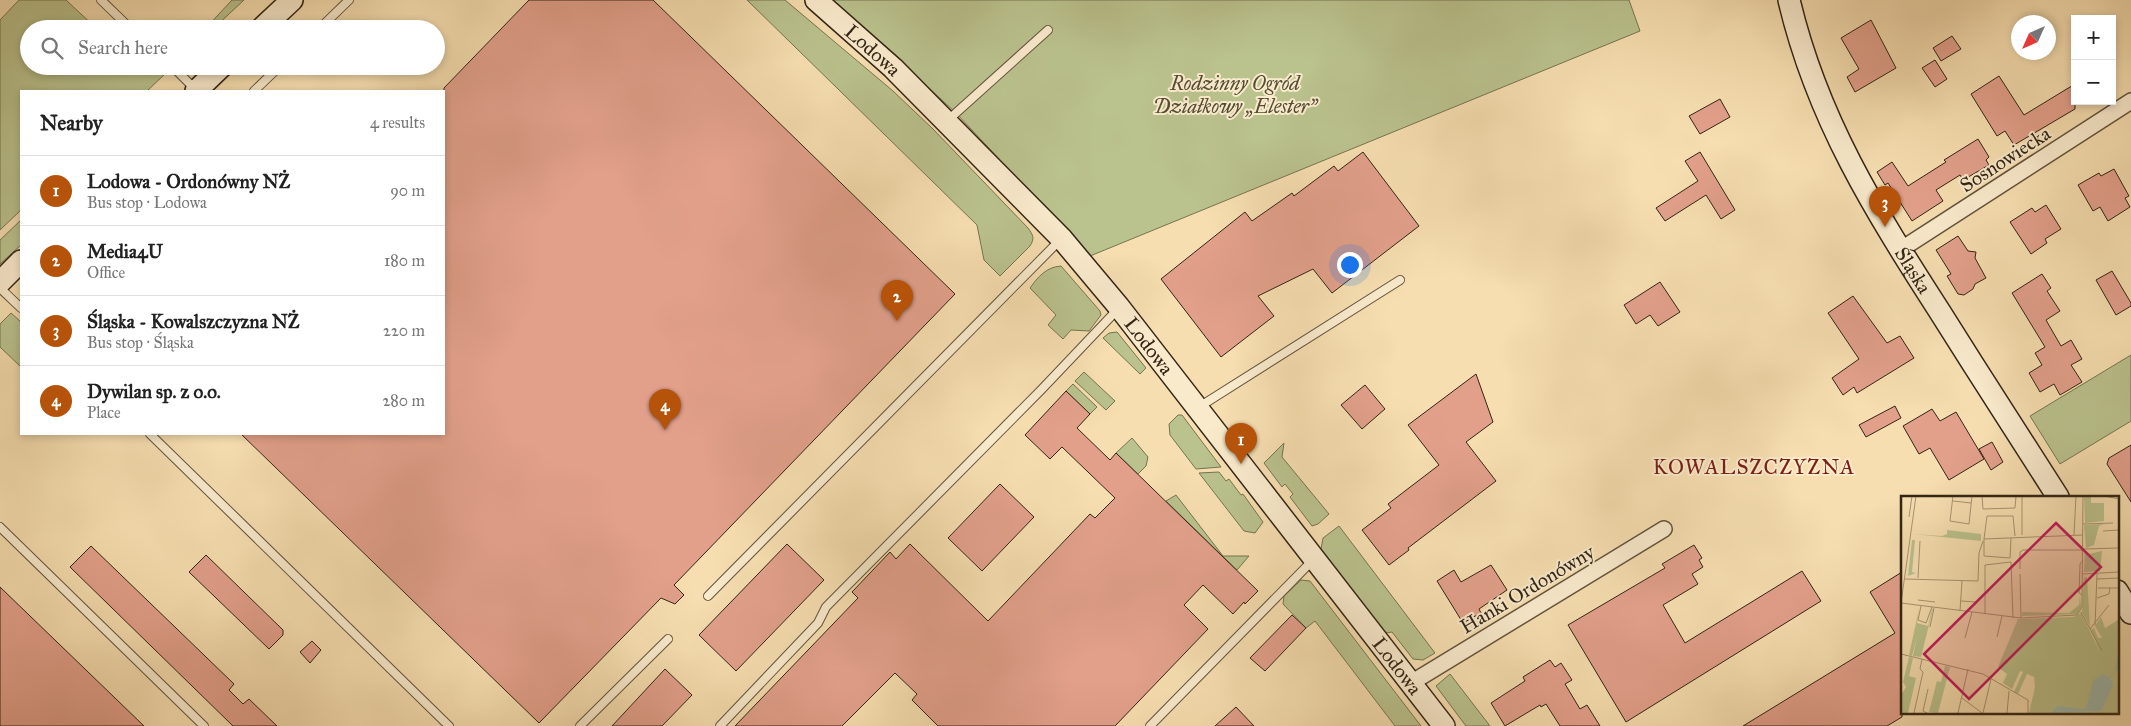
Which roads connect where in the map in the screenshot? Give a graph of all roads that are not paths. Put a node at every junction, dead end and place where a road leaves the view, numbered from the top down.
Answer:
1 (101, 0) edge
2 (292, 0) edge
3 (349, 0) edge
4 (816, 0) edge
5 (1789, 0) edge
6 (122, 20) edge
7 (271, 20) edge
8 (328, 20) edge
9 (1048, 30) dead end
10 (181, 75) edge
11 (213, 75) edge
12 (271, 75) edge
13 (195, 90) edge
14 (197, 90) edge
15 (255, 90) edge
16 (2131, 101) edge
17 (947, 121) junction
18 (1062, 239) junction
19 (1900, 250) junction
20 (20, 262) edge
21 (1400, 280) dead end
22 (0, 282) edge
23 (0, 288) edge
24 (20, 307) edge
25 (1119, 307) junction
26 (1198, 408) junction
27 (151, 435) edge
28 (2057, 496) edge
29 (0, 527) edge
30 (1664, 529) dead end
31 (1314, 559) junction
32 (2118, 593) edge
33 (708, 596) dead end
34 (2131, 613) edge
35 (668, 639) dead end
36 (1411, 683) junction
37 (204, 726) edge
38 (449, 726) edge
39 (580, 726) edge
40 (720, 726) edge
41 (1150, 726) edge
42 (1444, 726) edge

1 - 6 lane
2 - 7 street
3 - 8 lane
4 - 17 street, Lodowa
5 - 19 street, Śląska
9 - 17 lane
10 - 13 lane
11 - 14 street
12 - 15 lane
16 - 19 street, Sosnowiecka
17 - 18 street, Lodowa
18 - 25 street, Lodowa
18 - 33 lane
19 - 28 street, Śląska
20 - 22 street
21 - 26 lane
23 - 24 lane
25 - 26 street, Lodowa
25 - 40 lane
26 - 31 street, Lodowa
27 - 38 lane
29 - 37 lane
30 - 36 street, Hanki Ordonówny
31 - 36 street, Lodowa
31 - 41 lane
32 - 34 street
35 - 39 lane
36 - 42 street, Lodowa

